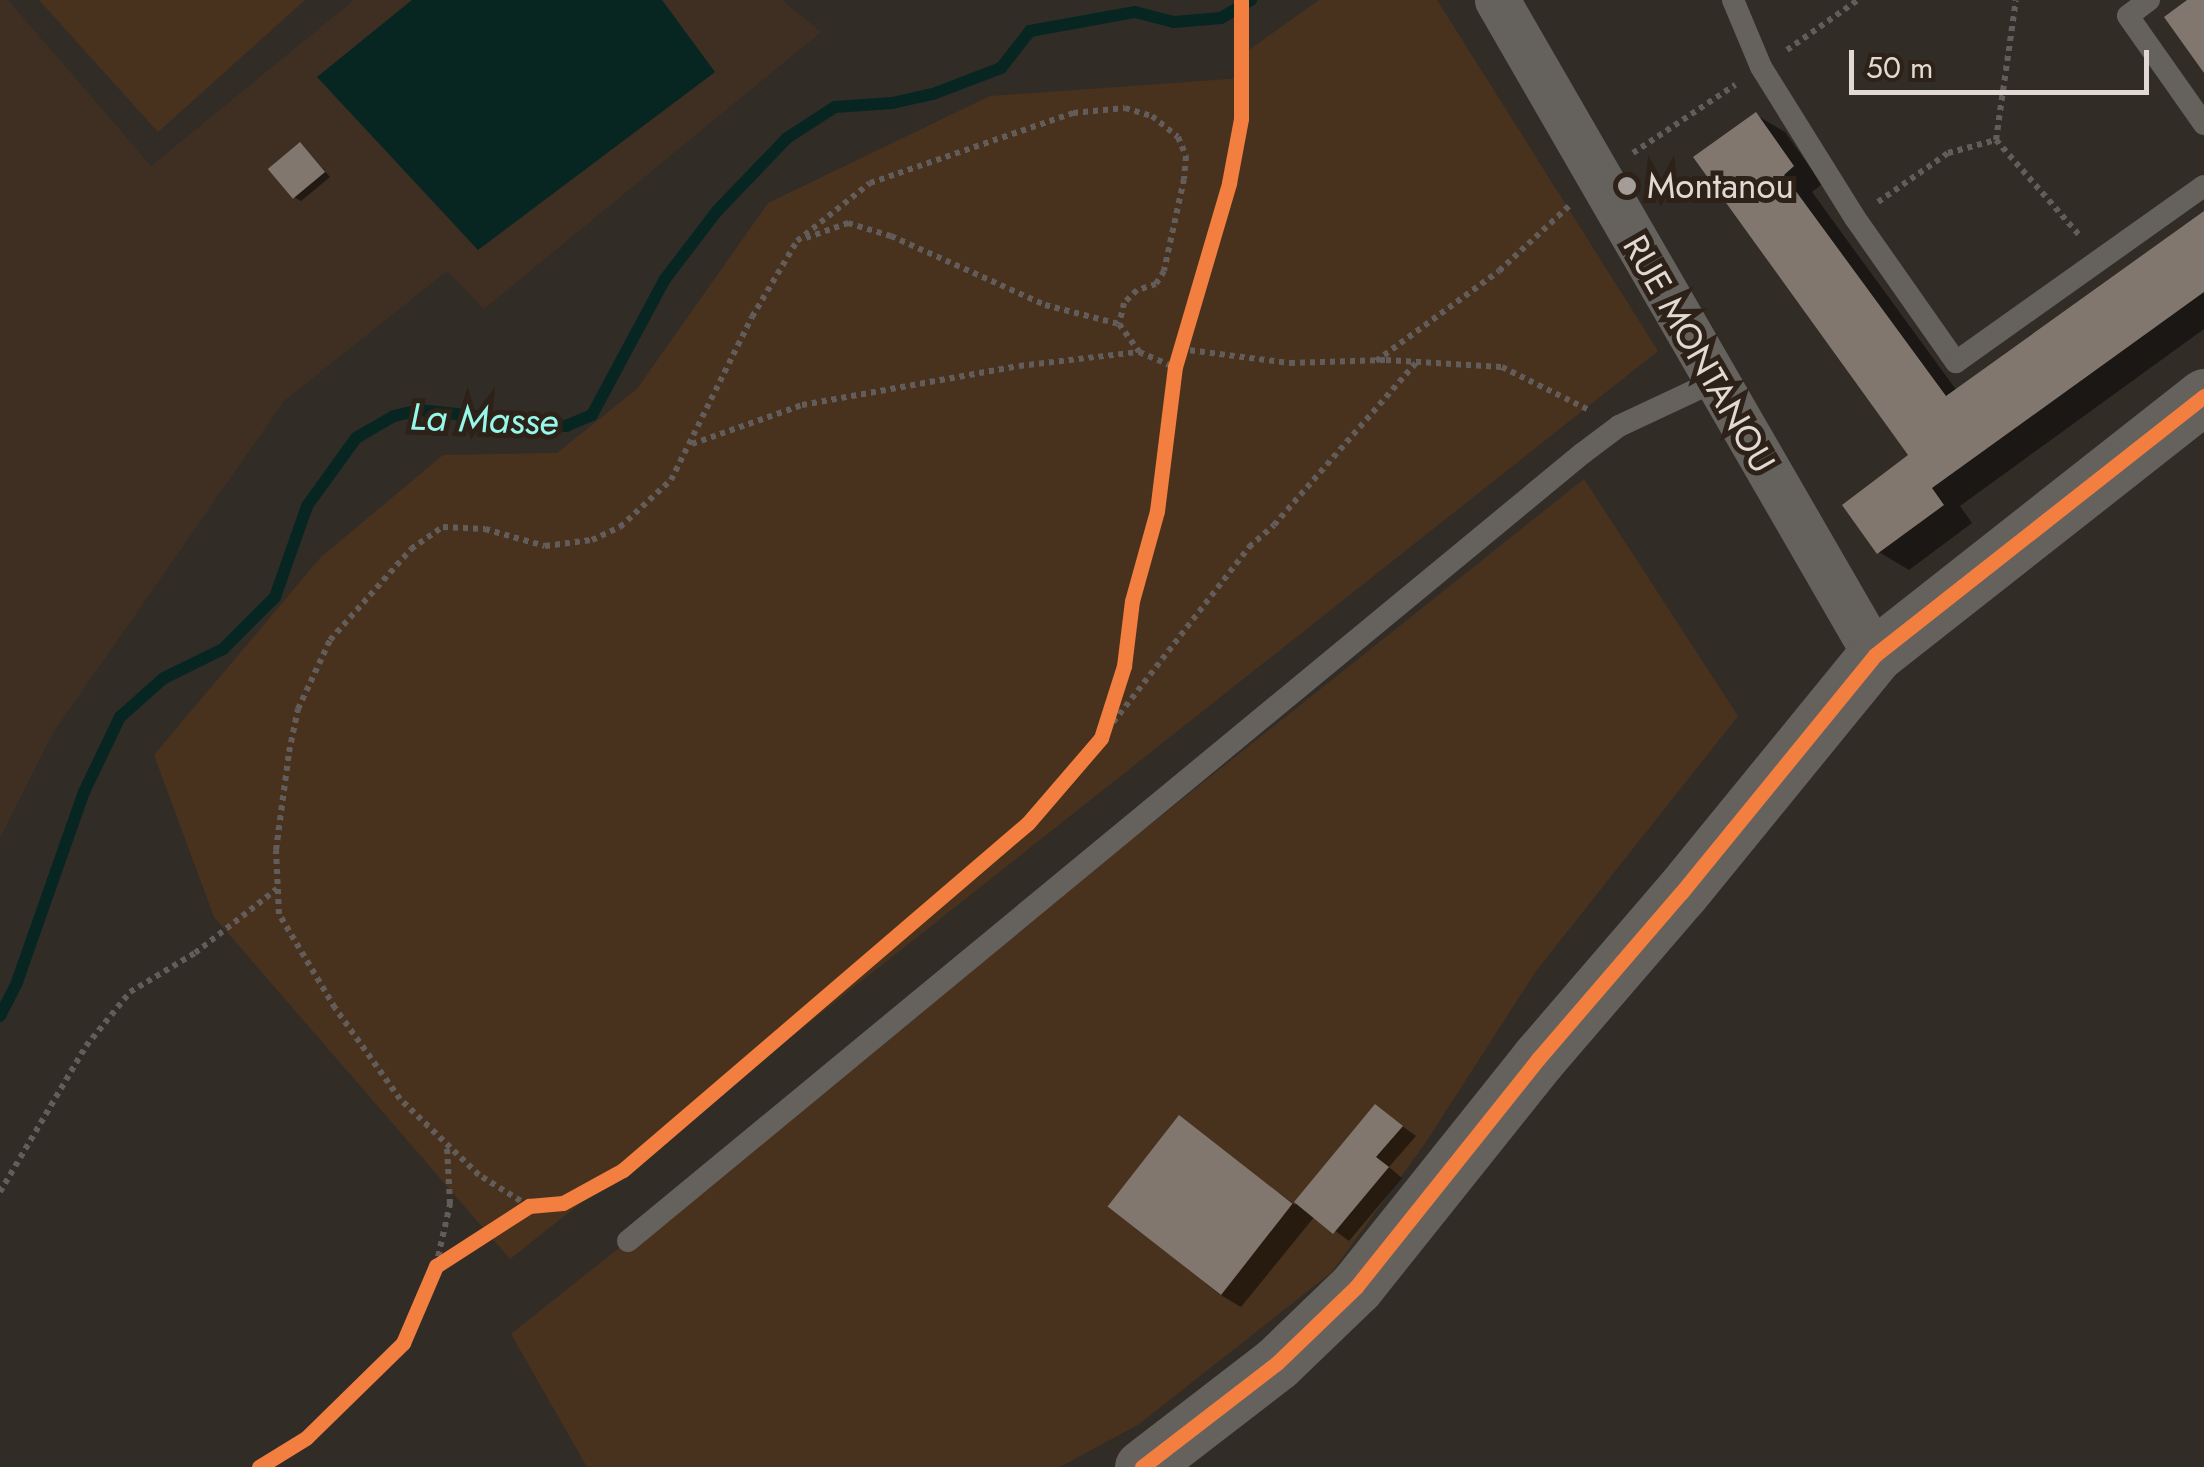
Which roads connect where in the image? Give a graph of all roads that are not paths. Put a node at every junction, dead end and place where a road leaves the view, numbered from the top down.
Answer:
1 (1496, 0) edge
2 (1734, 0) edge
3 (2149, 0) edge
4 (2204, 124) edge
5 (2204, 186) edge
6 (1715, 381) junction
7 (2204, 396) edge
8 (1875, 654) junction
9 (628, 1240) dead end
10 (1142, 1467) edge

1 - 6 street, RUE MONTANOU
2 - 5 lane
3 - 4 lane
6 - 8 street, RUE MONTANOU
6 - 9 lane
7 - 8 street
8 - 10 street

